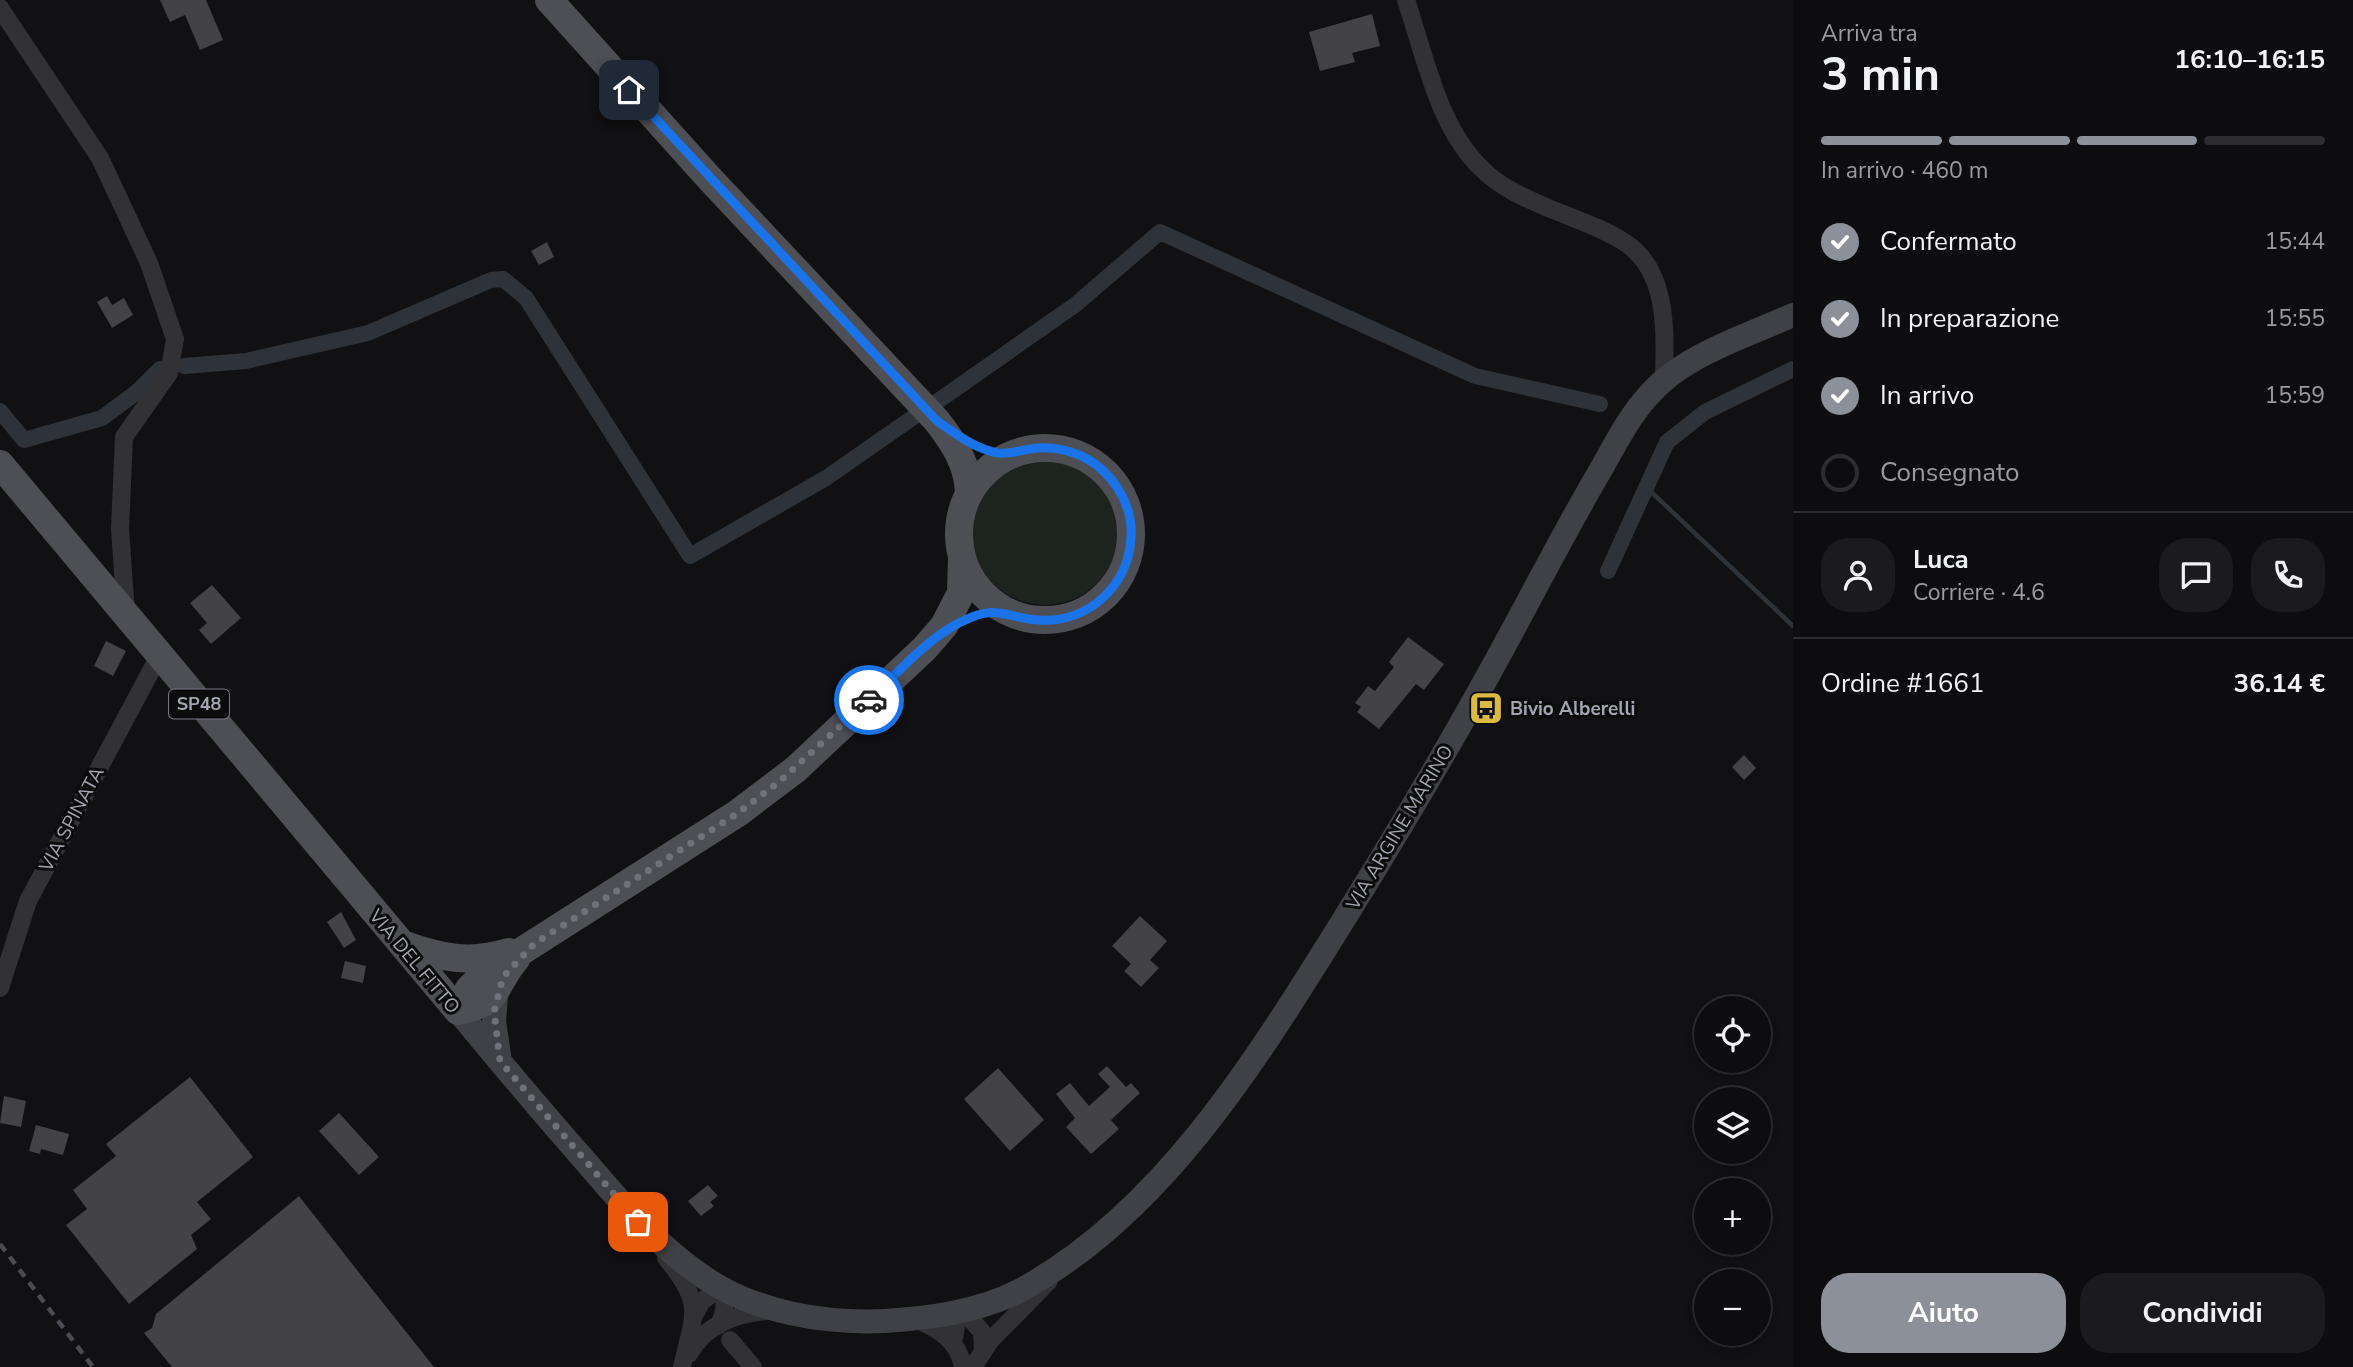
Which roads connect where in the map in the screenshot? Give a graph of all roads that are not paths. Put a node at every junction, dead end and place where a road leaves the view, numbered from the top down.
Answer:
1 (549, 0) edge
2 (1406, 0) edge
3 (0, 8) edge
4 (1793, 315) edge
5 (1664, 379) junction
6 (937, 421) junction
7 (1015, 453) junction
8 (0, 464) edge
9 (969, 493) junction
10 (962, 558) junction
11 (1005, 611) junction
12 (126, 614) junction
13 (923, 649) junction
14 (159, 656) junction
15 (400, 943) junction
16 (534, 944) junction
17 (0, 988) edge
18 (496, 995) junction
19 (458, 1012) junction
20 (500, 1061) junction
21 (654, 1241) junction
22 (1078, 1252) junction
23 (721, 1287) junction
24 (784, 1310) junction
25 (963, 1310) junction
26 (694, 1317) junction
27 (915, 1319) junction
28 (718, 1326) junction
29 (730, 1340) dead end
30 (953, 1344) junction
31 (984, 1350) junction
32 (683, 1367) edge
33 (753, 1367) edge
34 (963, 1367) edge
35 (973, 1367) edge

1 - 6 main road
2 - 5 street
3 - 12 street
4 - 5 street, VIA ARGINE MARINO / SP48
5 - 22 street, VIA ARGINE MARINO / SP48
6 - 7 main road
6 - 9 main road
7 - 9 main road
7 - 11 main road
8 - 12 main road, VIA DEL FITTO / SP48
9 - 10 main road
10 - 11 main road
10 - 13 main road
11 - 13 main road
12 - 14 main road, VIA DEL FITTO / SP48
13 - 16 main road
14 - 15 main road, VIA DEL FITTO / SP48
14 - 17 street, VIA SPINATA
15 - 16 main road
15 - 19 main road, VIA DEL FITTO / SP48
16 - 18 main road
16 - 19 main road
18 - 19 main road
18 - 20 street
19 - 20 street, VIA DEL FITTO / SP48
20 - 21 street, VIA DEL FITTO / SP48
21 - 23 street, VIA DEL FITTO / SP48
21 - 26 street
22 - 25 street, VIA ARGINE MARINO / SP48
22 - 31 street
23 - 24 street, VIA DEL FITTO / SP48
23 - 26 street
23 - 28 street
24 - 27 street, VIA DEL FITTO / SP48
24 - 28 street
25 - 27 street, VIA DEL FITTO / SP48
25 - 30 street
25 - 31 street
26 - 32 street
27 - 30 street, VIA DEL FITTO
28 - 32 street
29 - 33 street
30 - 34 street
31 - 35 street

